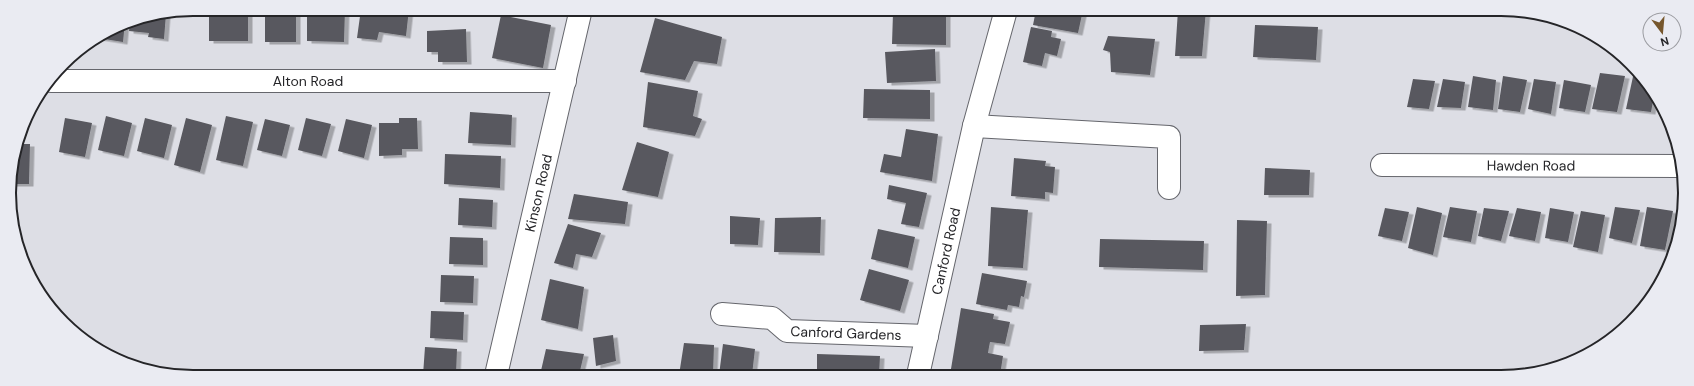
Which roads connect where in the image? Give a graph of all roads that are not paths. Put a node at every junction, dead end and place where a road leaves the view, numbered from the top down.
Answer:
1 (580, 16) edge
2 (1004, 16) edge
3 (57, 80) edge
4 (565, 81) junction
5 (974, 126) junction
6 (1382, 165) dead end
7 (1676, 166) edge
8 (1169, 188) dead end
9 (722, 314) dead end
10 (927, 336) junction
11 (497, 370) edge
12 (919, 370) edge

1 - 4 street, Kinson Road
2 - 5 street, Canford Road
3 - 4 street, Alton Road
4 - 11 street, Kinson Road
5 - 8 street
5 - 10 street, Canford Road
6 - 7 street, Hawden Road
9 - 10 street, Canford Gardens
10 - 12 street, Canford Road

